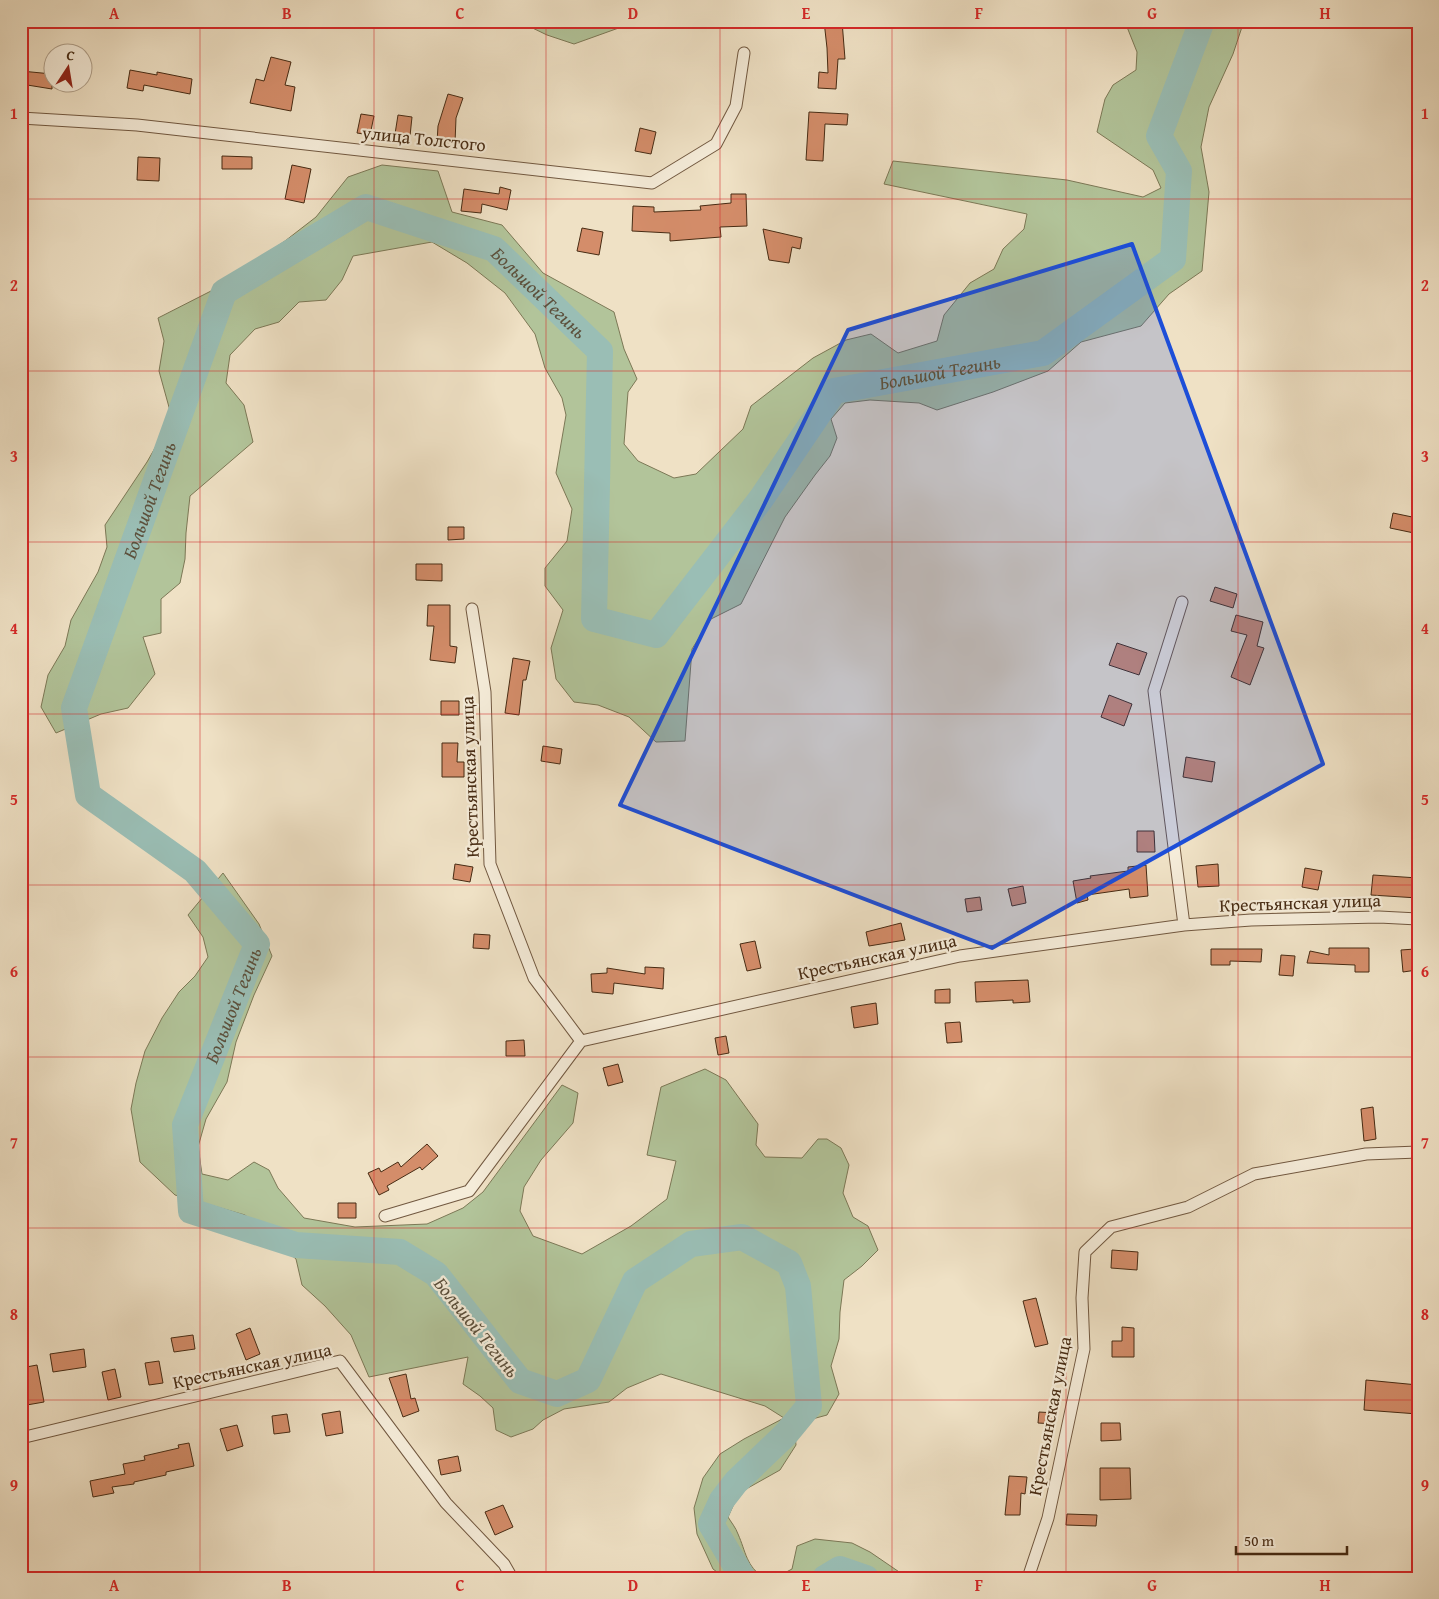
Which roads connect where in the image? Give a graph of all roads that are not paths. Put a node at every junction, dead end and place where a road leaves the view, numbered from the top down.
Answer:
1 (744, 53) dead end
2 (21, 118) edge
3 (1182, 602) dead end
4 (472, 609) dead end
5 (1418, 919) edge
6 (1184, 925) junction
7 (580, 1040) junction
8 (1418, 1152) edge
9 (385, 1216) dead end
10 (21, 1438) edge
11 (512, 1578) edge
12 (1028, 1578) edge

1 - 2 street, улица Толстого
3 - 6 street
4 - 7 street, Крестьянская улица
5 - 6 street, Крестьянская улица
6 - 7 street, Крестьянская улица
7 - 9 street
8 - 12 street, Крестьянская улица
10 - 11 street, Крестьянская улица

